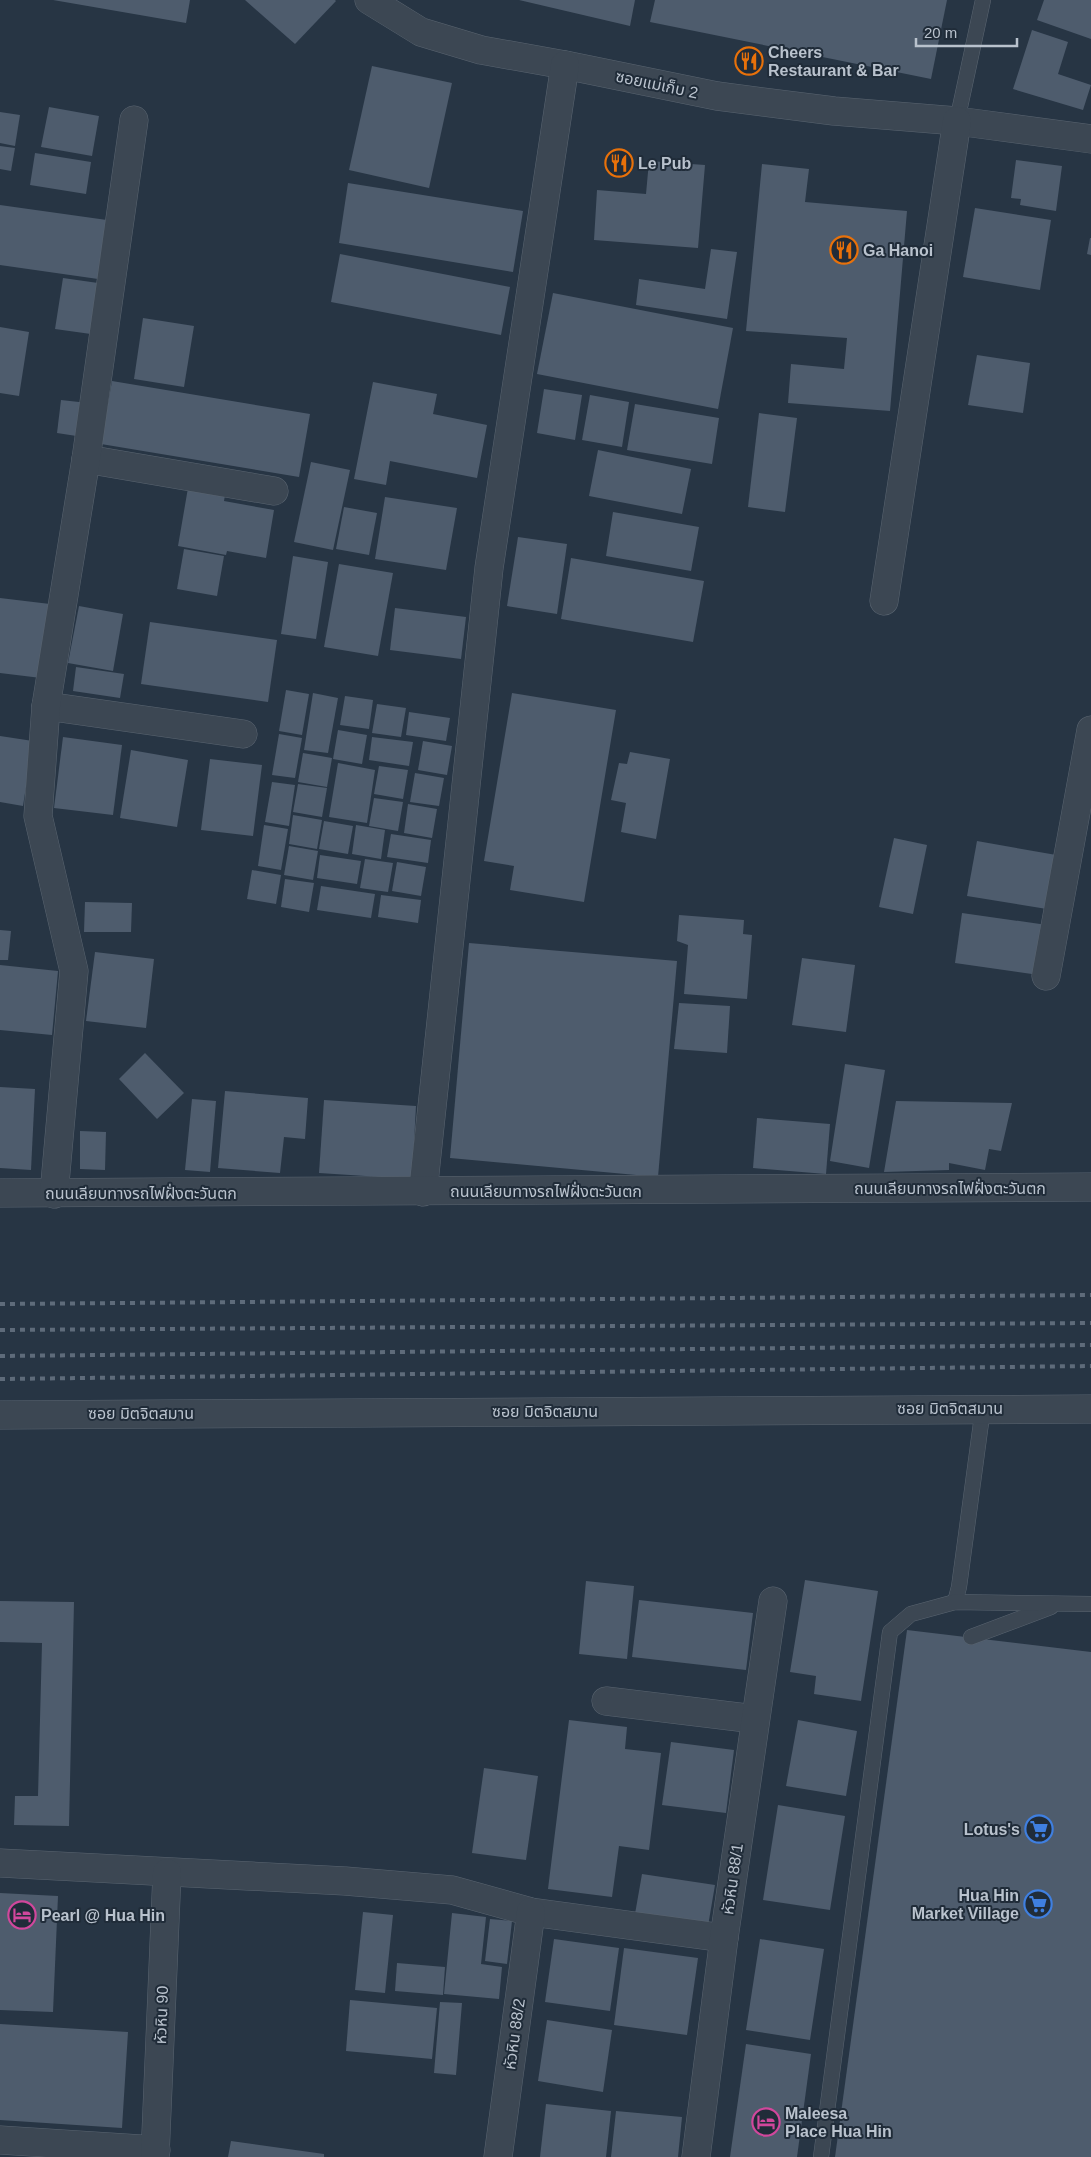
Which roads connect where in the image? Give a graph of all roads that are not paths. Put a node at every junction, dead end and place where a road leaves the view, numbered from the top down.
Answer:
1 (370, 0) edge
2 (983, 0) edge
3 (565, 65) junction
4 (134, 120) dead end
5 (956, 121) junction
6 (1091, 139) edge
7 (86, 459) junction
8 (274, 491) dead end
9 (884, 601) dead end
10 (46, 706) junction
11 (1091, 730) edge
12 (243, 734) dead end
13 (1046, 976) dead end
14 (1091, 1187) edge
15 (423, 1192) junction
16 (0, 1193) edge
17 (54, 1194) junction
18 (983, 1408) junction
19 (1091, 1408) edge
20 (0, 1415) edge
21 (773, 1601) dead end
22 (955, 1602) junction
23 (1060, 1604) junction
24 (1091, 1604) edge
25 (971, 1637) dead end
26 (606, 1701) dead end
27 (755, 1719) junction
28 (0, 1863) edge
29 (168, 1872) junction
30 (531, 1912) junction
31 (724, 1938) junction
32 (0, 2140) edge
33 (155, 2154) edge
34 (498, 2157) edge
35 (696, 2157) edge
36 (821, 2157) edge

1 - 3 street, ซอยแม่เก็บ 2
2 - 5 lane
3 - 5 street, ซอยแม่เก็บ 2
3 - 15 street
4 - 7 street
5 - 6 street, ซอยแม่เก็บ 2
5 - 9 street
7 - 8 street
7 - 10 street
10 - 12 street
10 - 17 street
11 - 13 street
14 - 15 street, ถนนเลียบทางรถไฟฝั่งตะวันตก
15 - 17 street, ถนนเลียบทางรถไฟฝั่งตะวันตก
16 - 17 street, ถนนเลียบทางรถไฟฝั่งตะวันตก
18 - 19 street, ซอย มิตจิตสมาน
18 - 20 street, ซอย มิตจิตสมาน
18 - 22 lane
21 - 27 street, หัวหิน 88/1
22 - 23 lane
22 - 36 lane
23 - 24 lane
23 - 25 lane
26 - 27 street
27 - 31 street, หัวหิน 88/1
28 - 29 street
29 - 30 street
29 - 33 street, หัวหิน 90
30 - 31 street
30 - 34 street, หัวหิน 88/2
31 - 35 street, หัวหิน 88/1
32 - 33 street

